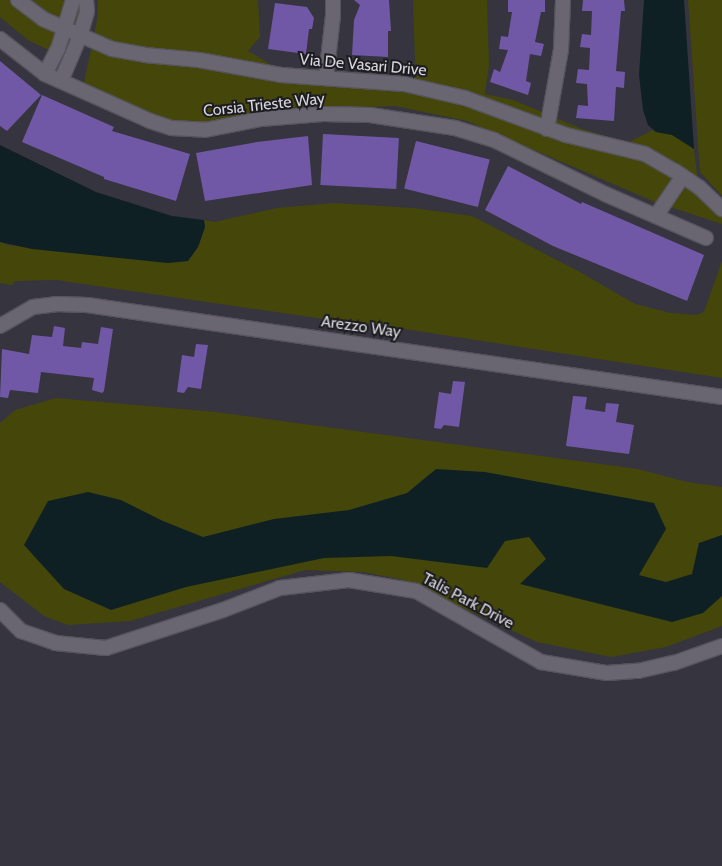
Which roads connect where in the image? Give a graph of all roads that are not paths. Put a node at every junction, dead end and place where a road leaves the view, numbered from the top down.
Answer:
1 (18, 0) edge
2 (73, 0) edge
3 (86, 0) edge
4 (333, 0) edge
5 (563, 0) edge
6 (65, 29) junction
7 (80, 36) junction
8 (0, 40) edge
9 (45, 74) junction
10 (326, 78) junction
11 (61, 81) junction
12 (547, 129) junction
13 (683, 176) junction
14 (722, 209) edge
15 (656, 216) junction
16 (706, 238) dead end
17 (0, 326) edge
18 (722, 397) edge
19 (0, 610) edge
20 (722, 646) edge

1 - 6 street, Via De Vasari Drive
2 - 6 street
3 - 7 street
4 - 10 street
5 - 12 street
6 - 7 street, Via De Vasari Drive
6 - 9 street
7 - 10 street, Via De Vasari Drive
7 - 11 street
8 - 9 street, Corsia Trieste Way
9 - 11 street, Corsia Trieste Way
10 - 12 street, Via De Vasari Drive
11 - 15 street, Corsia Trieste Way
12 - 13 street, Via De Vasari Drive
13 - 14 street, Via De Vasari Drive
13 - 15 street
15 - 16 street, Corsia Trieste Way
17 - 18 street, Arezzo Way
19 - 20 street, Talis Park Drive

